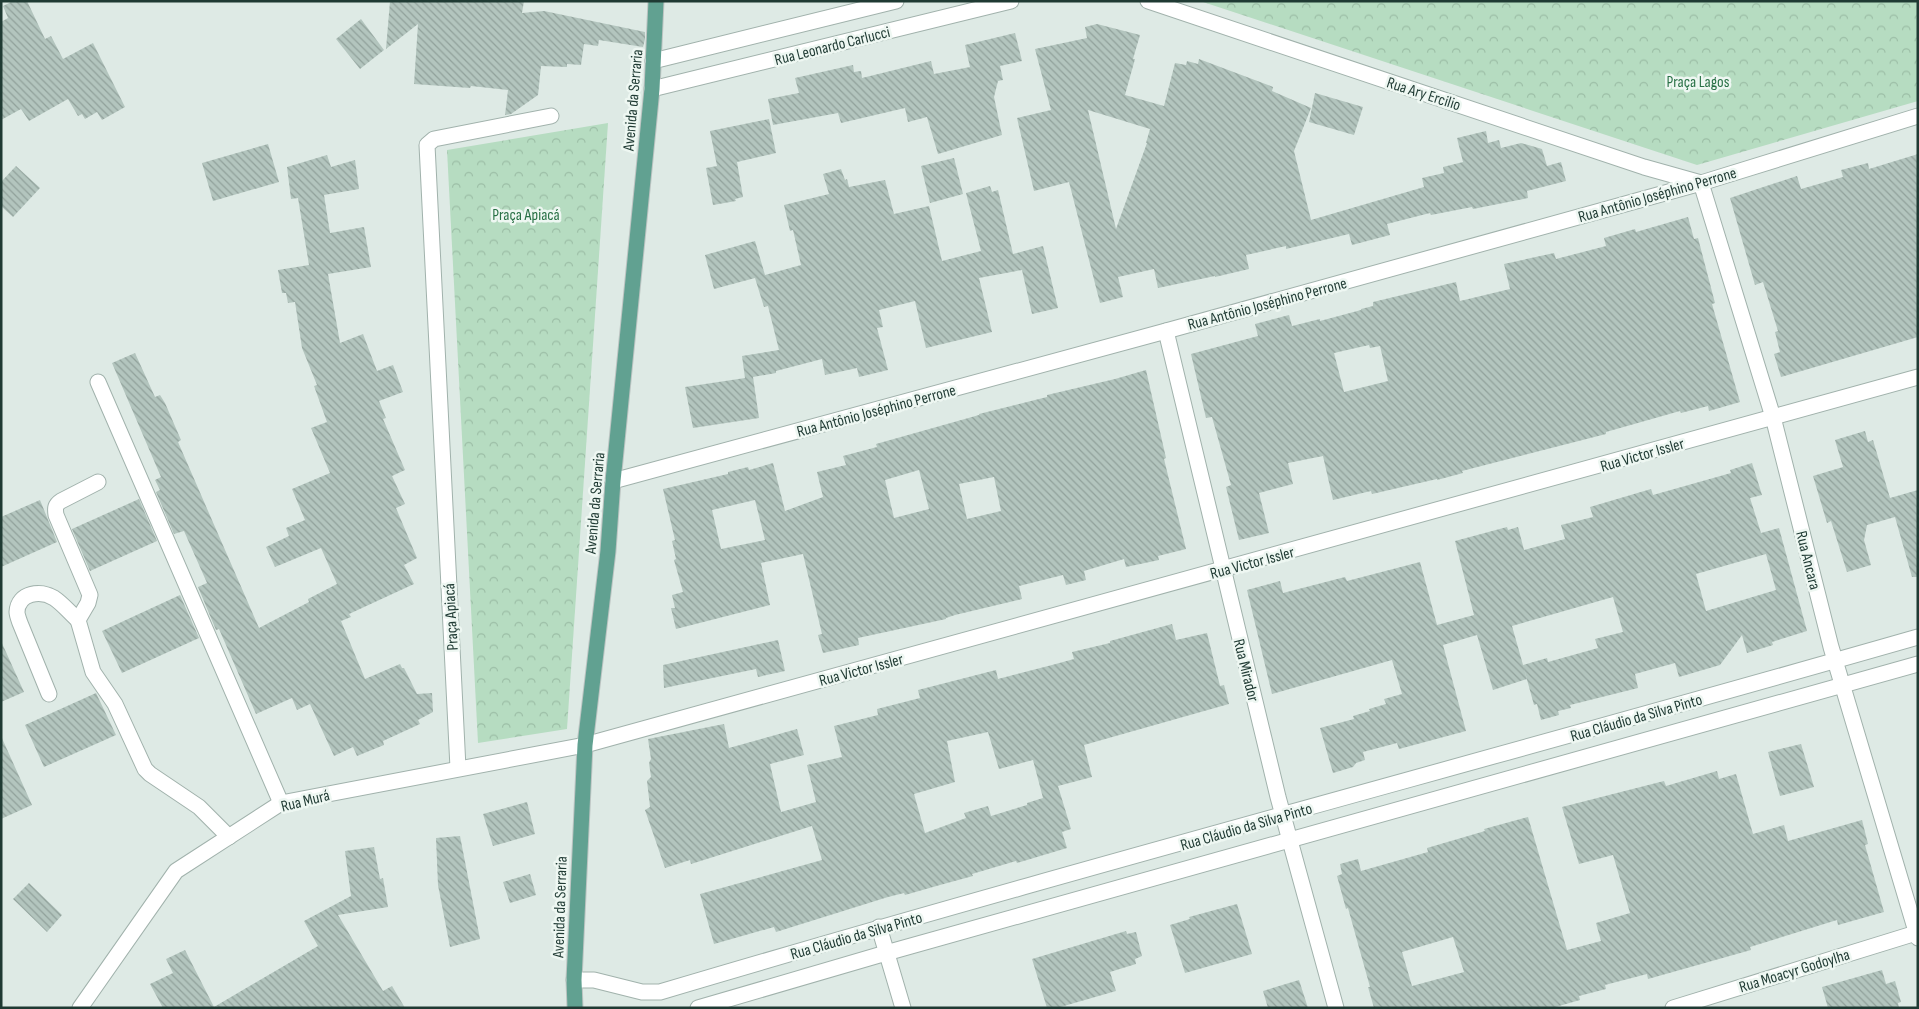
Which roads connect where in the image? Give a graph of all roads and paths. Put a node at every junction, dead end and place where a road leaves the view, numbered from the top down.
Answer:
1 (656, 1) edge
2 (896, 1) edge
3 (1012, 1) edge
4 (1148, 1) edge
5 (653, 61) junction
6 (652, 88) junction
7 (551, 116) dead end
8 (1918, 116) edge
9 (1701, 183) junction
10 (1166, 331) junction
11 (1918, 377) edge
12 (98, 382) dead end
13 (1773, 417) junction
14 (613, 481) junction
15 (98, 482) dead end
16 (1222, 570) junction
17 (78, 620) junction
18 (1918, 637) edge
19 (1835, 661) junction
20 (1918, 664) edge
21 (1842, 686) junction
22 (50, 694) dead end
23 (1587, 730) junction
24 (585, 745) junction
25 (1594, 755) junction
26 (458, 768) junction
27 (282, 803) junction
28 (1282, 816) junction
29 (228, 837) junction
30 (1289, 841) junction
31 (1078, 872) junction
32 (1086, 898) junction
33 (879, 927) junction
34 (1917, 936) edge
35 (886, 953) junction
36 (574, 980) junction
37 (80, 1008) edge
38 (575, 1008) edge
39 (698, 1008) edge
40 (903, 1008) edge
41 (1336, 1008) edge
42 (1673, 1008) edge

1 - 5 main road, Avenida da Serraria
2 - 5 street, Rua Leonardo Carlucci
3 - 6 street, Rua Leonardo Carlucci
4 - 9 street, Rua Ary Ercilio
5 - 6 main road, Avenida da Serraria
6 - 14 main road, Avenida da Serraria
7 - 26 street, Praça Apiacá
8 - 9 street, Rua Antônio Joséphino Perrone
9 - 10 street, Rua Antônio Joséphino Perrone
9 - 13 street, Rua Ancara
10 - 14 street, Rua Antônio Joséphino Perrone
10 - 16 street, Rua Mirador
11 - 13 street, Rua Victor Issler
12 - 27 street
13 - 16 street, Rua Victor Issler
13 - 19 street, Rua Ancara
14 - 24 main road, Avenida da Serraria
15 - 17 street
16 - 24 street, Rua Victor Issler
16 - 28 street, Rua Mirador
17 - 22 street
17 - 29 street
18 - 19 street, Rua Cláudio da Silva Pinto
19 - 21 street, Rua Ancara
19 - 23 street, Rua Cláudio da Silva Pinto
20 - 21 street, Rua Cláudio da Silva Pinto
21 - 25 street, Rua Cláudio da Silva Pinto
21 - 34 street, Rua Ancara
23 - 25 street
23 - 28 street, Rua Cláudio da Silva Pinto
24 - 26 street, Rua Murá
24 - 36 main road, Avenida da Serraria
25 - 30 street, Rua Cláudio da Silva Pinto
26 - 27 street, Rua Murá
27 - 29 street, Rua Murá
28 - 30 street, Rua Mirador
28 - 31 street, Rua Cláudio da Silva Pinto
29 - 37 street, Rua Murá
30 - 32 street, Rua Cláudio da Silva Pinto
30 - 41 street, Rua Mirador
31 - 32 street
31 - 33 street, Rua Cláudio da Silva Pinto
32 - 35 street, Rua Cláudio da Silva Pinto
33 - 35 street
33 - 36 street, Rua Cláudio da Silva Pinto
34 - 42 street, Rua Moacyr Godoylha
35 - 39 street, Rua Cláudio da Silva Pinto
35 - 40 street
36 - 38 main road, Avenida da Serraria

